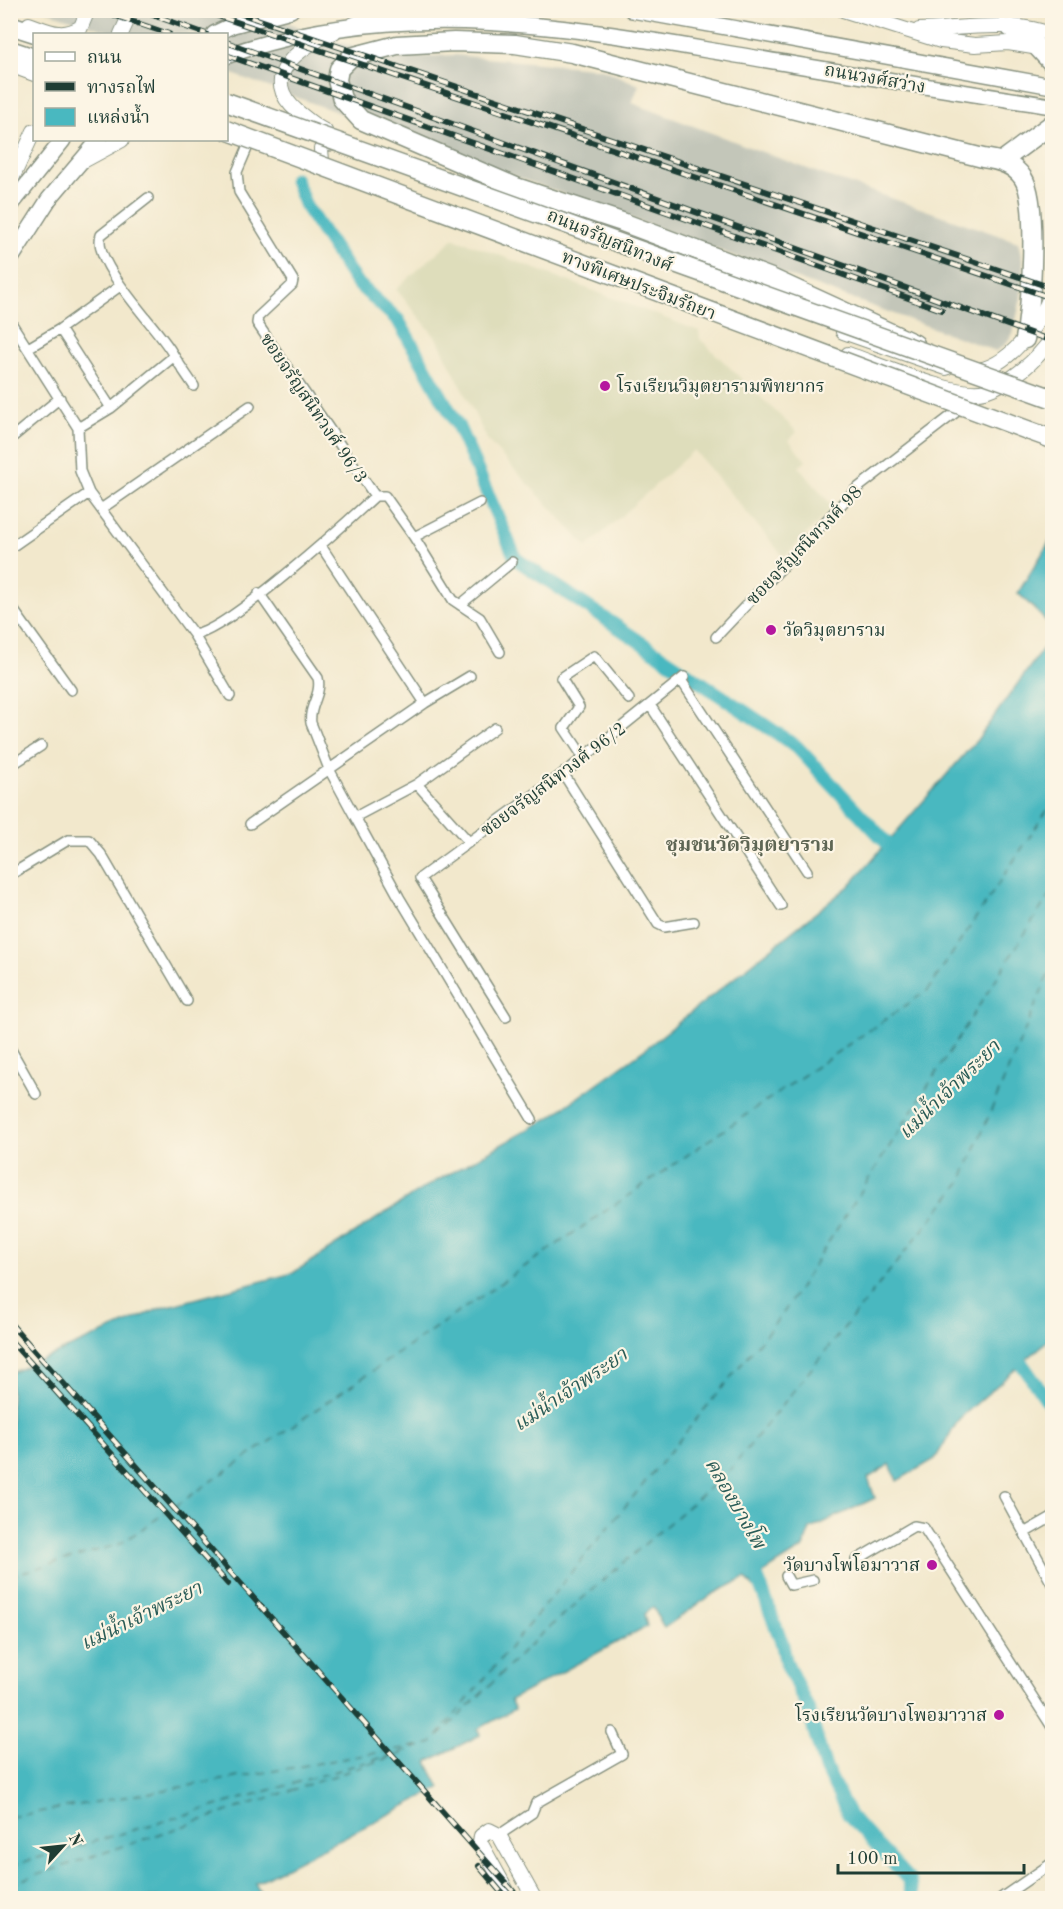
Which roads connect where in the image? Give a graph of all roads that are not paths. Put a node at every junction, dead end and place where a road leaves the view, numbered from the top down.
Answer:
1 (88, 10) edge
2 (132, 10) edge
3 (291, 10) edge
4 (632, 10) edge
5 (843, 10) edge
6 (383, 12) junction
7 (10, 17) edge
8 (10, 25) edge
9 (1011, 28) joint
10 (79, 31) edge
11 (911, 31) junction
12 (41, 33) edge
13 (43, 33) edge
14 (121, 33) edge
15 (216, 33) edge
16 (698, 48) joint
17 (10, 50) edge
18 (1050, 50) edge
19 (228, 55) edge
20 (10, 64) edge
21 (33, 69) edge
22 (33, 70) edge
23 (1053, 86) edge
24 (228, 103) edge
25 (1053, 106) edge
26 (1053, 124) edge
27 (228, 131) edge
28 (33, 133) edge
29 (228, 137) edge
30 (62, 141) edge
31 (98, 141) edge
32 (120, 141) edge
33 (249, 144) junction
34 (359, 145) junction
35 (1002, 161) junction
36 (77, 165) junction
37 (330, 174) junction
38 (11, 181) edge
39 (148, 198) dead end
40 (10, 206) edge
41 (10, 260) edge
42 (120, 286) junction
43 (1053, 292) edge
44 (10, 321) edge
45 (60, 328) junction
46 (1053, 338) edge
47 (1025, 339) junction
48 (28, 348) junction
49 (173, 357) junction
50 (938, 358) junction
51 (194, 386) dead end
52 (982, 392) junction
53 (60, 398) junction
54 (1053, 399) edge
55 (250, 406) dead end
56 (111, 408) junction
57 (78, 428) junction
58 (10, 439) edge
59 (1053, 439) edge
60 (88, 493) junction
61 (375, 496) junction
62 (480, 503) dead end
63 (100, 509) junction
64 (414, 537) junction
65 (321, 546) junction
66 (10, 548) edge
67 (512, 562) dead end
68 (259, 593) junction
69 (10, 605) edge
70 (460, 605) junction
71 (194, 635) junction
72 (716, 637) dead end
73 (500, 652) dead end
74 (470, 676) dead end
75 (71, 690) dead end
76 (230, 696) dead end
77 (629, 699) dead end
78 (425, 703) junction
79 (650, 705) junction
80 (495, 728) dead end
81 (41, 746) dead end
82 (584, 758) junction
83 (10, 766) edge
84 (329, 769) junction
85 (563, 773) junction
86 (417, 784) junction
87 (355, 817) junction
88 (250, 824) dead end
89 (469, 842) junction
90 (807, 871) dead end
91 (10, 876) edge
92 (781, 906) dead end
93 (694, 922) dead end
94 (187, 1001) dead end
95 (506, 1017) dead end
96 (10, 1048) edge
97 (15, 1067) edge
98 (36, 1094) dead end
99 (532, 1119) dead end
100 (1004, 1496) dead end
101 (1053, 1517) edge
102 (1024, 1533) junction
103 (856, 1560) dead end
104 (786, 1576) dead end
105 (813, 1580) dead end
106 (1053, 1584) edge
107 (1052, 1725) edge
108 (612, 1732) dead end
109 (499, 1835) junction
110 (1053, 1863) edge
111 (511, 1899) edge
112 (534, 1899) edge
113 (1001, 1899) edge

1 - 10 main road
2 - 14 main road
3 - 15 main road
4 - 23 main road, ถนนวงศ์สว่าง
5 - 11 main road
6 - 16 main road, ถนนจรัญสนิทวงศ์
6 - 19 main road, ถนนจรัญสนิทวงศ์
6 - 34 main road, ถนนจรัญสนิทวงศ์
7 - 13 main road
8 - 12 highway
9 - 11 main road
9 - 18 highway
11 - 18 main road
16 - 25 main road, ถนนวงศ์สว่าง
17 - 21 highway
20 - 22 highway
24 - 50 highway, ทางพิเศษประจิมรัถยา, bridge
26 - 35 highway
27 - 59 highway, ทางพิเศษประจิมรัถยา, bridge
28 - 38 main road
29 - 33 main road, ถนนจรัญสนิทวงศ์
30 - 40 main road
31 - 36 main road
32 - 36 main road
33 - 37 main road, ถนนจรัญสนิทวงศ์
33 - 61 street, ซอยจรัญสนิทวงศ์ 96/3
34 - 37 main road
34 - 47 main road, ถนนจรัญสนิทวงศ์
35 - 47 highway
35 - 50 highway, bridge
36 - 41 main road
37 - 52 main road, ถนนจรัญสนิทวงศ์
39 - 42 street
42 - 45 street
42 - 49 street
43 - 47 main road, ถนนจรัญสนิทวงศ์
44 - 48 street
45 - 48 street
45 - 56 street
46 - 52 main road
48 - 53 street
49 - 51 street
49 - 56 street
50 - 54 highway, ทางพิเศษประจิมรัถยา, bridge
52 - 72 street, ซอยจรัญสนิทวงศ์ 98
53 - 57 street
53 - 58 street
55 - 63 street
56 - 57 street
57 - 60 street
60 - 63 street
60 - 66 street
61 - 64 street, ซอยจรัญสนิทวงศ์ 96/3
61 - 65 street
62 - 64 street
63 - 71 street
64 - 70 street, ซอยจรัญสนิทวงศ์ 96/3
65 - 68 street
65 - 78 street
67 - 70 street
68 - 71 street
68 - 84 street
69 - 75 street
70 - 73 street, ซอยจรัญสนิทวงศ์ 96/3
71 - 76 street
74 - 78 street
77 - 82 street
78 - 84 street
79 - 82 street, ซอยจรัญสนิทวงศ์ 96/2
79 - 90 street, ซอยจรัญสนิทวงศ์ 96/2
79 - 92 street
80 - 86 street
81 - 83 street
82 - 85 street, ซอยจรัญสนิทวงศ์ 96/2
84 - 87 street
84 - 88 street
85 - 89 street, ซอยจรัญสนิทวงศ์ 96/2
85 - 93 street
86 - 87 street
86 - 89 street, ซอยจรัญสนิทวงศ์ 96/2
87 - 99 street
89 - 95 street
91 - 94 street
96 - 97 street
97 - 98 street
100 - 102 street
101 - 102 street
102 - 106 street
103 - 107 street
104 - 105 street
108 - 109 street
109 - 111 main road
109 - 112 main road
110 - 113 street

